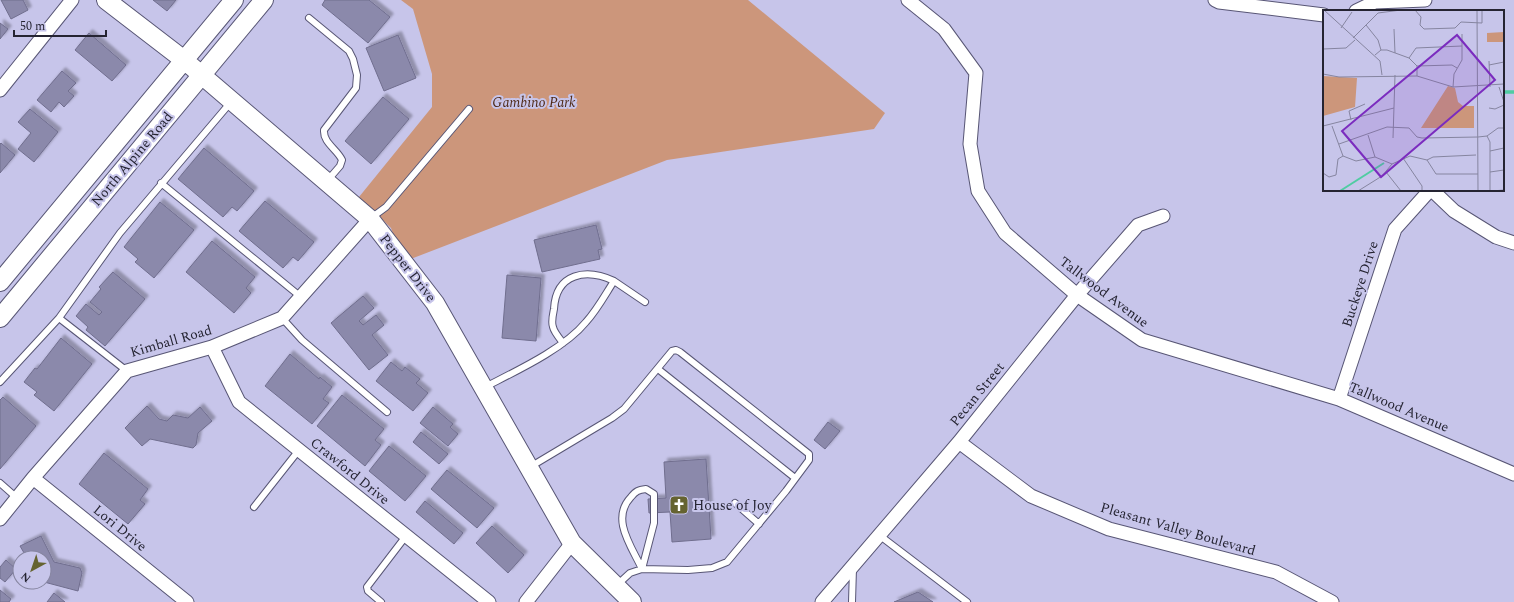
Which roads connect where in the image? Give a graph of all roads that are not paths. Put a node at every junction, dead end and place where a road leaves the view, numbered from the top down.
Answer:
1 (72, 0) edge
2 (106, 0) edge
3 (234, 0) edge
4 (264, 0) edge
5 (908, 0) edge
6 (1425, 0) edge
7 (1218, 1) edge
8 (1358, 10) edge
9 (1323, 15) edge
10 (310, 18) dead end
11 (184, 60) junction
12 (202, 75) junction
13 (0, 90) edge
14 (232, 101) junction
15 (469, 109) dead end
16 (326, 182) junction
17 (161, 183) junction
18 (1430, 191) edge
19 (1432, 191) edge
20 (1163, 216) dead end
21 (370, 219) junction
22 (1514, 243) edge
23 (614, 281) junction
24 (0, 282) edge
25 (1077, 295) junction
26 (301, 297) junction
27 (645, 302) dead end
28 (0, 318) edge
29 (59, 318) junction
30 (282, 318) junction
31 (563, 343) junction
32 (212, 347) junction
33 (658, 368) junction
34 (127, 371) junction
35 (0, 382) edge
36 (484, 388) junction
37 (1339, 399) junction
38 (387, 412) dead end
39 (959, 442) junction
40 (299, 450) junction
41 (529, 468) junction
42 (1514, 474) edge
43 (33, 478) junction
44 (795, 478) junction
45 (0, 483) edge
46 (17, 498) junction
47 (735, 503) dead end
48 (254, 507) dead end
49 (0, 519) edge
50 (758, 524) junction
51 (880, 535) junction
52 (406, 536) junction
53 (572, 544) junction
54 (853, 566) junction
55 (642, 569) junction
56 (616, 586) junction
57 (187, 602) edge
58 (381, 602) edge
59 (489, 602) edge
60 (526, 602) edge
61 (632, 602) edge
62 (822, 602) edge
63 (852, 602) edge
64 (967, 602) edge
65 (1332, 602) edge

1 - 13 street
2 - 11 street, Pepper Drive
3 - 11 street, North Alpine Road
4 - 12 street, North Alpine Road
5 - 25 street, Tallwood Avenue
6 - 8 street
7 - 9 street
10 - 16 lane
11 - 12 street, Pepper Drive
11 - 24 street, North Alpine Road
12 - 14 street, Pepper Drive
12 - 28 street, North Alpine Road
14 - 16 street, Pepper Drive
14 - 17 lane
15 - 21 lane
16 - 21 street, Pepper Drive
17 - 26 lane
17 - 29 lane
18 - 37 street, Buckeye Drive
19 - 22 street
20 - 25 street, Pecan Street
21 - 26 street, Kimball Road
21 - 36 street, Pepper Drive
23 - 27 lane
23 - 31 lane
23 - 31 lane
25 - 37 street, Tallwood Avenue
25 - 39 street, Pecan Street
26 - 30 street, Kimball Road
29 - 34 lane
29 - 35 lane
30 - 32 street, Kimball Road
30 - 38 lane
31 - 36 lane
32 - 34 street, Kimball Road
32 - 40 street, Crawford Drive
33 - 41 lane
33 - 44 lane
33 - 44 lane
34 - 43 street, Kimball Road
36 - 41 street, Pepper Drive
37 - 42 street, Tallwood Avenue
39 - 51 street, Pecan Street
39 - 65 street, Pleasant Valley Boulevard
40 - 48 lane
40 - 52 street, Crawford Drive
41 - 53 street, Pepper Drive
43 - 46 street, Kimball Road
43 - 57 street, Lori Drive
44 - 50 lane
45 - 46 lane
46 - 49 street, Kimball Road
47 - 50 lane
50 - 55 lane
51 - 54 street, Pecan Street
51 - 64 lane
52 - 58 lane
52 - 59 street, Crawford Drive
53 - 56 street, Pepper Drive
53 - 60 street
54 - 62 street, Pecan Street
54 - 63 lane
55 - 55 lane
55 - 56 lane
56 - 61 street, Pepper Drive

